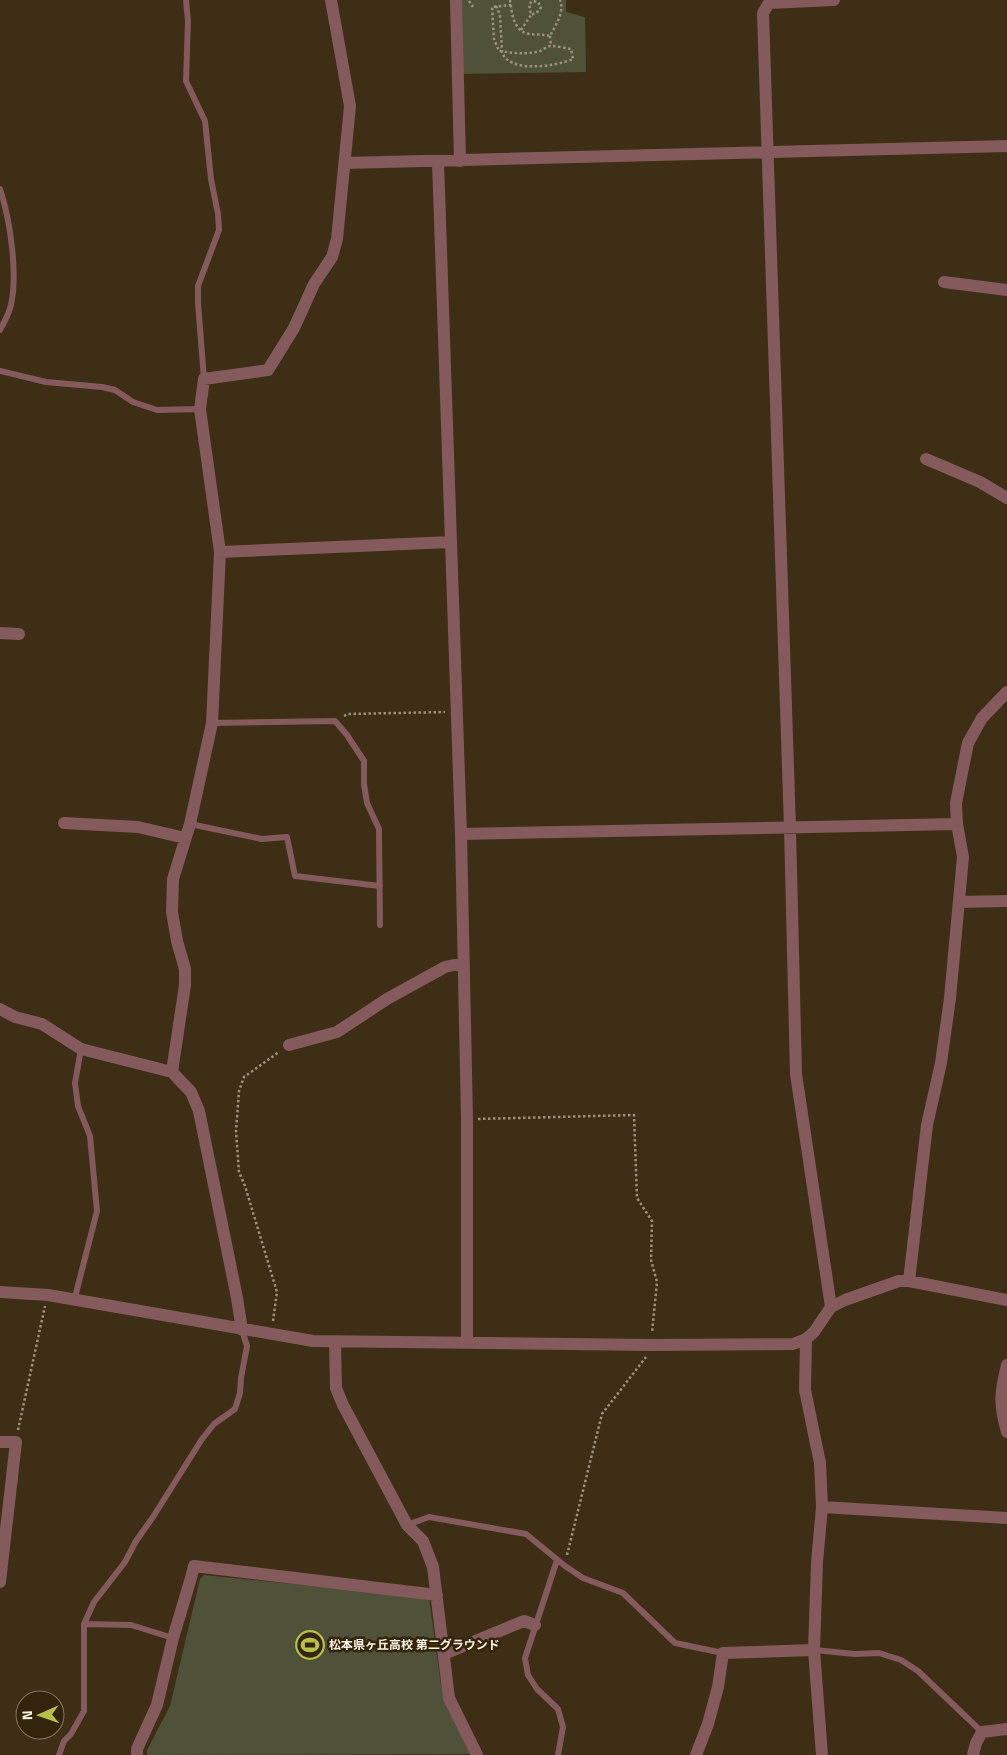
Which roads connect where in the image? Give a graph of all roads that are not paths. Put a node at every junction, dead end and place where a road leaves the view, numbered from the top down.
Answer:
1 (186, 0) edge
2 (331, 0) edge
3 (456, 0) edge
4 (834, 0) edge
5 (1007, 146) edge
6 (767, 152) junction
7 (460, 160) junction
8 (438, 162) junction
9 (345, 164) junction
10 (0, 189) edge
11 (944, 282) dead end
12 (1007, 290) edge
13 (0, 330) edge
14 (0, 371) edge
15 (204, 379) junction
16 (200, 409) junction
17 (926, 458) dead end
18 (1007, 498) edge
19 (451, 542) junction
20 (220, 552) junction
21 (0, 633) edge
22 (19, 634) dead end
23 (1007, 692) edge
24 (212, 723) junction
25 (64, 822) dead end
26 (190, 824) junction
27 (956, 824) junction
28 (790, 828) junction
29 (460, 834) junction
30 (185, 838) junction
31 (380, 886) junction
32 (1007, 901) edge
33 (959, 902) junction
34 (380, 925) dead end
35 (463, 963) junction
36 (0, 1009) edge
37 (289, 1045) road end
38 (81, 1048) junction
39 (172, 1072) junction
40 (909, 1281) junction
41 (0, 1292) edge
42 (1007, 1300) edge
43 (74, 1301) junction
44 (831, 1307) junction
45 (242, 1330) junction
46 (806, 1339) junction
47 (336, 1342) junction
48 (467, 1342) junction
49 (1007, 1365) edge
50 (1007, 1432) edge
51 (0, 1442) edge
52 (822, 1507) junction
53 (1007, 1518) edge
54 (407, 1525) junction
55 (557, 1560) junction
56 (0, 1582) edge
57 (437, 1595) junction
58 (84, 1624) junction
59 (535, 1625) junction
60 (173, 1638) junction
61 (814, 1650) junction
62 (723, 1653) junction
63 (444, 1654) junction
64 (1007, 1729) edge
65 (982, 1732) junction
66 (60, 1755) edge
67 (137, 1755) edge
68 (477, 1755) edge
69 (558, 1755) edge
70 (696, 1755) edge
71 (822, 1755) edge
72 (973, 1755) edge

1 - 15 lane
2 - 9 street
3 - 7 street
4 - 6 street
5 - 6 street
6 - 7 street
6 - 28 street
7 - 8 street
8 - 9 street
8 - 19 street
9 - 15 street
10 - 13 lane
11 - 12 street
14 - 16 lane
15 - 16 street
16 - 20 street
17 - 18 street
19 - 20 street
19 - 29 street
20 - 24 street
21 - 22 street
23 - 27 street
24 - 26 street
24 - 31 lane
25 - 30 street
26 - 30 street
26 - 31 lane
27 - 28 street
27 - 33 street
28 - 29 street
28 - 44 street
29 - 35 street
30 - 39 street
31 - 34 lane
32 - 33 street
33 - 40 street
35 - 37 street
35 - 48 street
36 - 38 street
38 - 39 street
38 - 43 lane
39 - 45 street
40 - 42 street
40 - 44 street
41 - 43 street
43 - 45 street
44 - 46 street
45 - 47 street
45 - 58 lane
46 - 48 street
46 - 52 street
47 - 48 street
47 - 54 street
49 - 50 street
51 - 56 street
52 - 53 street
52 - 61 street
54 - 55 lane
54 - 57 street
55 - 59 lane
55 - 62 lane
57 - 60 street
57 - 63 street
58 - 60 lane
58 - 66 lane
59 - 63 street
59 - 69 lane
60 - 67 street
61 - 62 street
61 - 65 lane
61 - 71 street
62 - 70 street
63 - 68 street
64 - 65 street
65 - 72 street

